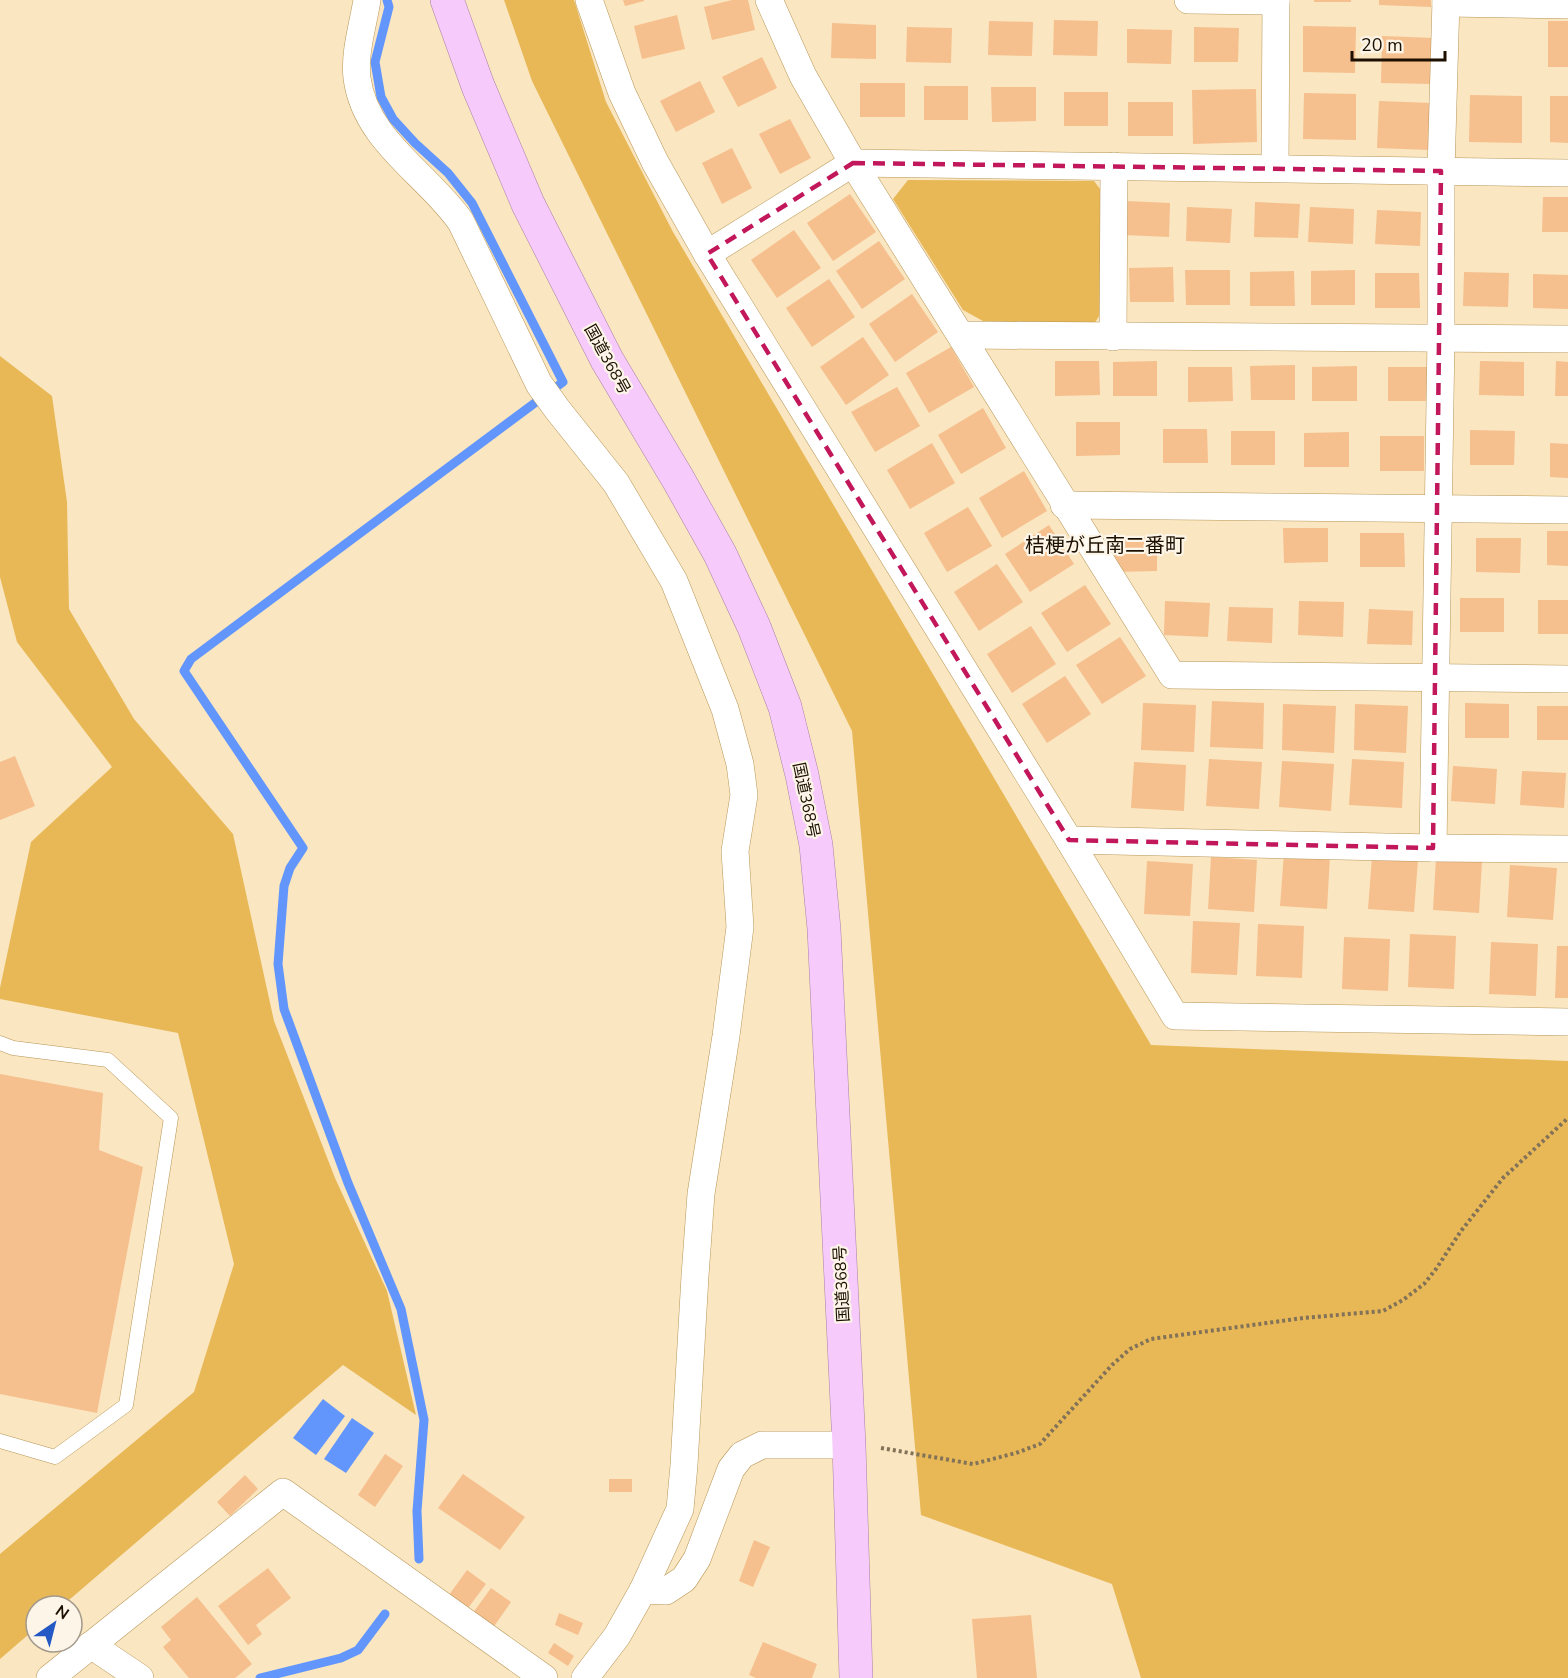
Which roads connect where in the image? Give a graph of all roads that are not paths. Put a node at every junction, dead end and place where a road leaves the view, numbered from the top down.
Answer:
1 (367, 0) edge
2 (447, 0) edge
3 (589, 0) edge
4 (769, 0) edge
5 (1188, 0) edge
6 (1276, 1) edge
7 (1446, 2) edge
8 (1568, 4) edge
9 (853, 163) junction
10 (1114, 166) junction
11 (1275, 168) junction
12 (1441, 171) junction
13 (1568, 173) edge
14 (708, 254) junction
15 (960, 335) junction
16 (1113, 337) junction
17 (1441, 337) junction
18 (1568, 339) edge
19 (1064, 505) junction
20 (1437, 509) junction
21 (1568, 510) edge
22 (1436, 678) junction
23 (1568, 679) edge
24 (1070, 840) junction
25 (1433, 848) junction
26 (1568, 849) edge
27 (1568, 1022) edge
28 (0, 1043) edge
29 (0, 1441) edge
30 (849, 1445) junction
31 (643, 1590) junction
32 (91, 1645) junction
33 (50, 1678) edge
34 (140, 1678) edge
35 (544, 1678) edge
36 (585, 1678) edge
37 (856, 1678) edge

1 - 31 street
2 - 30 highway, 国道368号
3 - 14 street
4 - 9 street
5 - 6 street
6 - 11 street
7 - 8 street
7 - 12 street
9 - 10 street
9 - 14 street
9 - 15 street
10 - 11 street
10 - 16 street
11 - 12 street
12 - 13 street
12 - 17 street
14 - 24 street
15 - 16 street
15 - 19 street
16 - 17 street
17 - 18 street
17 - 20 street
19 - 20 street
19 - 22 street
20 - 21 street
20 - 22 street
22 - 23 street
22 - 25 street
24 - 25 street
24 - 27 street
25 - 26 street
28 - 29 lane
30 - 31 street
30 - 37 highway, 国道368号
31 - 36 street
32 - 33 street
32 - 34 street
32 - 35 street

